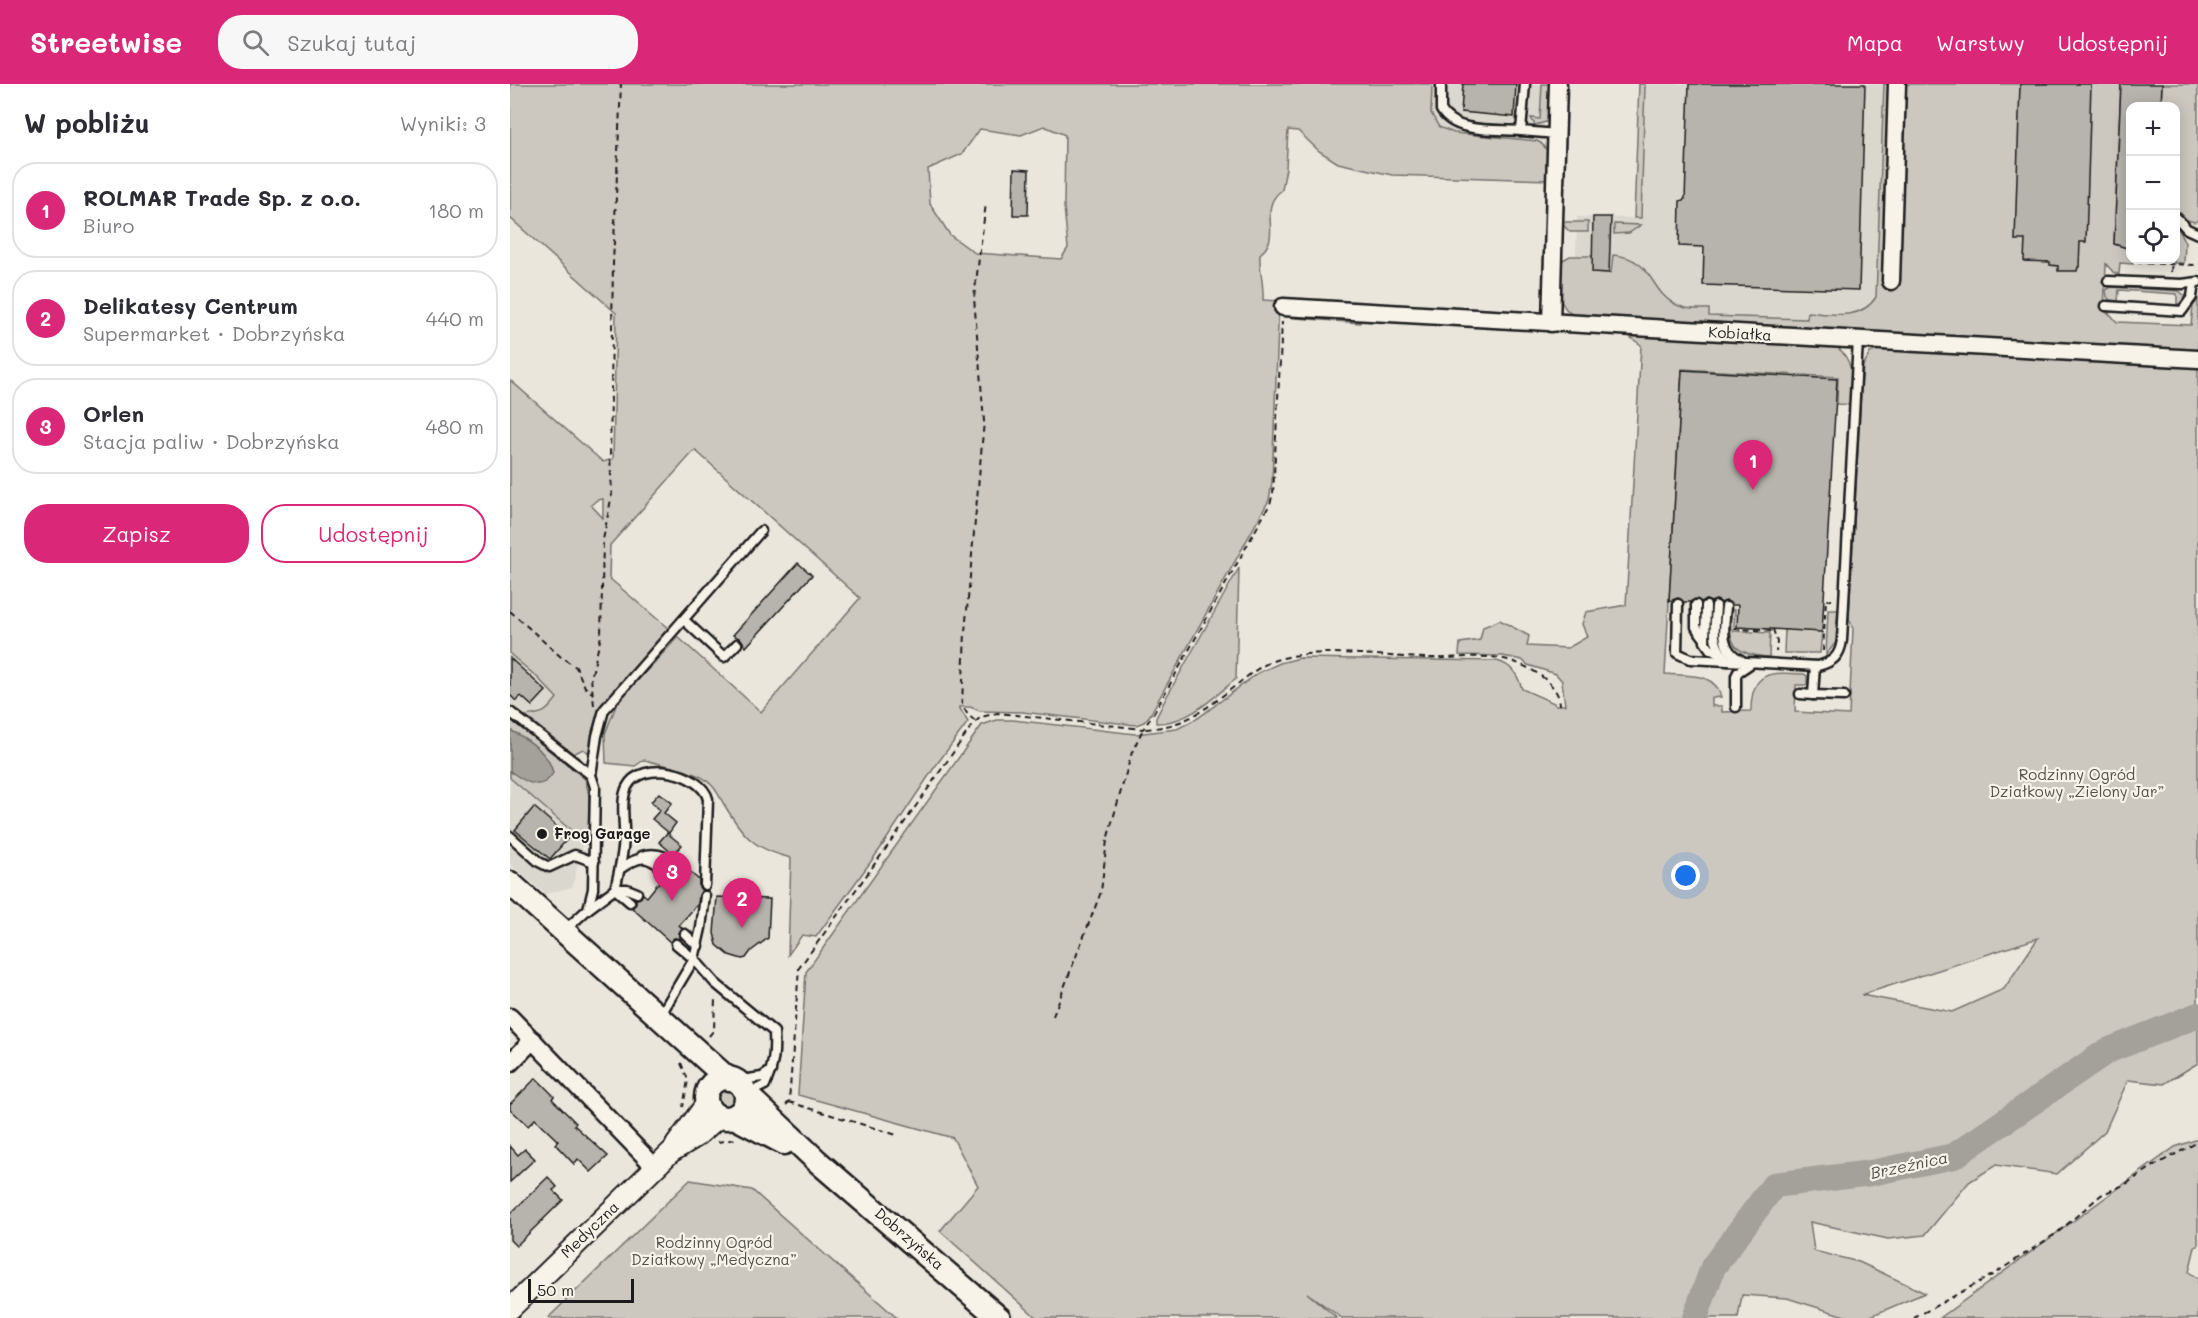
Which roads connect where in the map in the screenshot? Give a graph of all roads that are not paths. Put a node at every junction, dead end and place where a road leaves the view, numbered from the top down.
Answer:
1 (1441, 84) edge
2 (1525, 84) edge
3 (1558, 84) edge
4 (1897, 84) edge
5 (1521, 131) junction
6 (1557, 134) junction
7 (2180, 222) edge
8 (2198, 234) edge
9 (1891, 281) dead end
10 (2108, 281) dead end
11 (2196, 282) edge
12 (2106, 306) dead end
13 (1283, 307) road end
14 (1551, 323) junction
15 (1858, 340) junction
16 (2198, 359) edge
17 (761, 531) dead end
18 (1677, 603) dead end
19 (1696, 605) dead end
20 (1726, 607) dead end
21 (684, 620) junction
22 (1705, 639) junction
23 (737, 644) dead end
24 (1725, 658) junction
25 (1750, 664) junction
26 (1815, 666) junction
27 (1800, 694) dead end
28 (1813, 695) junction
29 (1844, 696) dead end
30 (1736, 706) dead end
31 (510, 712) edge
32 (591, 775) junction
33 (510, 836) edge
34 (637, 858) junction
35 (594, 862) junction
36 (677, 865) dead end
37 (620, 869) junction
38 (669, 873) dead end
39 (510, 883) edge
40 (705, 885) dead end
41 (615, 889) junction
42 (637, 893) dead end
43 (703, 900) dead end
44 (630, 902) dead end
45 (588, 909) junction
46 (564, 931) junction
47 (685, 934) dead end
48 (676, 944) dead end
49 (698, 946) junction
50 (694, 959) junction
51 (660, 1016) junction
52 (510, 1017) edge
53 (679, 1035) junction
54 (533, 1040) junction
55 (510, 1063) edge
56 (771, 1070) junction
57 (736, 1084) junction
58 (717, 1107) junction
59 (817, 1161) junction
60 (656, 1167) junction
61 (510, 1309) edge
62 (999, 1318) edge

1 - 5 lane
2 - 5 lane
3 - 6 street
4 - 9 street
5 - 6 lane
6 - 14 street
7 - 8 lane
10 - 11 lane
11 - 12 lane
13 - 14 street, Kobiałka
14 - 15 street, Kobiałka
15 - 16 street, Kobiałka
15 - 26 lane
17 - 21 lane
18 - 24 lane
19 - 22 lane
20 - 25 lane
21 - 23 lane
21 - 32 lane
22 - 24 lane
22 - 24 lane
24 - 25 lane
25 - 26 lane
25 - 30 lane
26 - 28 lane
27 - 28 lane
28 - 29 lane
31 - 32 lane
32 - 35 lane
33 - 35 lane
34 - 36 lane
34 - 37 lane
34 - 38 lane
35 - 45 lane
37 - 40 lane
37 - 41 lane
39 - 46 main road, Dobrzyńska
41 - 42 lane
41 - 44 lane
41 - 45 lane
43 - 49 lane
45 - 46 lane
46 - 51 main road, Dobrzyńska
47 - 49 lane
48 - 50 lane
49 - 50 lane
50 - 51 lane
50 - 56 lane
51 - 53 main road, Dobrzyńska
52 - 54 street
53 - 57 main road, Dobrzyńska
53 - 58 main road, Dobrzyńska
54 - 55 street
54 - 60 street
56 - 57 lane
56 - 57 lane
57 - 58 main road
57 - 58 main road
57 - 59 main road, Dobrzyńska
58 - 59 main road, Dobrzyńska
58 - 60 street, Medyczna
59 - 62 main road, Dobrzyńska
60 - 61 street, Medyczna

